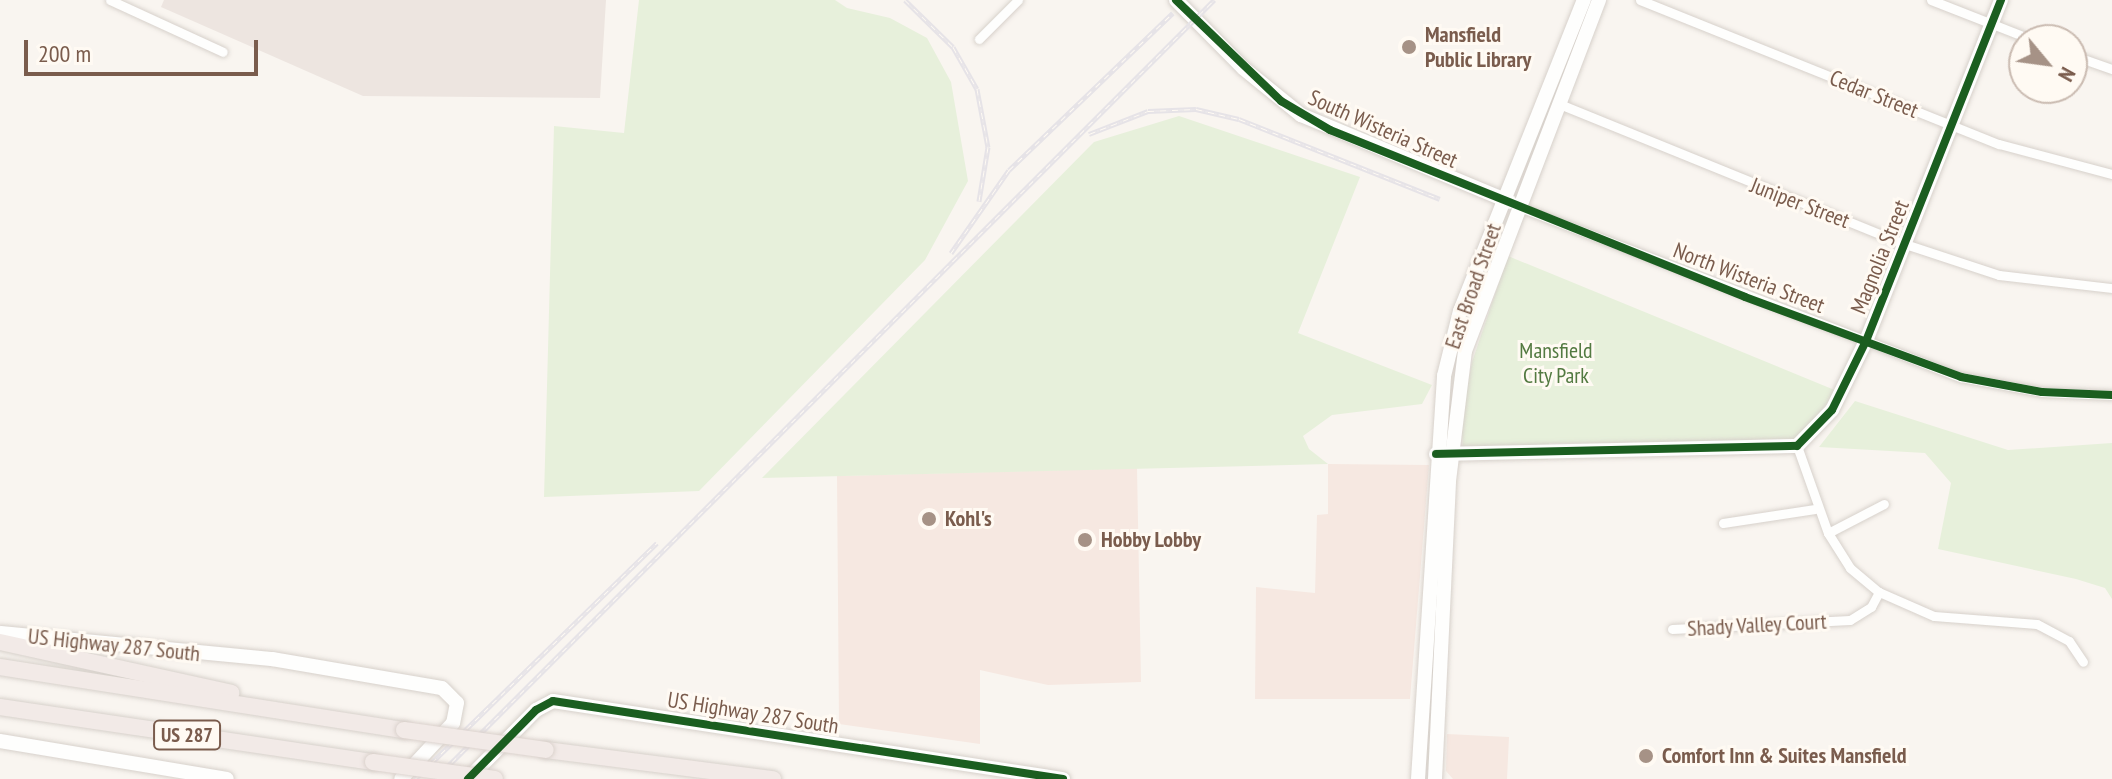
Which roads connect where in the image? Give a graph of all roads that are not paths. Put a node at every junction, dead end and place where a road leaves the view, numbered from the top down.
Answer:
1 (110, 0) edge
2 (1018, 0) edge
3 (1176, 0) edge
4 (1584, 0) edge
5 (1599, 0) edge
6 (1640, 0) edge
7 (1931, 0) edge
8 (2001, 0) edge
9 (1992, 24) junction
10 (2008, 30) edge
11 (979, 39) dead end
12 (223, 52) dead end
13 (2088, 61) edge
14 (2112, 69) edge
15 (1542, 97) junction
16 (1558, 103) junction
17 (1952, 125) junction
18 (2112, 174) edge
19 (1511, 203) junction
20 (1905, 244) junction
21 (2112, 288) edge
22 (1866, 341) junction
23 (2112, 395) edge
24 (1797, 446) junction
25 (1443, 454) junction
26 (1884, 504) dead end
27 (1815, 509) junction
28 (1723, 523) dead end
29 (1828, 533) junction
30 (1438, 534) junction
31 (1879, 592) junction
32 (1672, 629) dead end
33 (0, 633) edge
34 (0, 642) edge
35 (2083, 662) dead end
36 (0, 667) edge
37 (1421, 670) junction
38 (1440, 671) junction
39 (0, 707) edge
40 (0, 714) edge
41 (53, 716) junction
42 (332, 720) junction
43 (0, 741) edge
44 (227, 779) edge
45 (401, 779) edge
46 (468, 779) edge
47 (495, 779) edge
48 (773, 779) edge
49 (1063, 779) edge
50 (1415, 779) edge
51 (1435, 779) edge

1 - 12 street
2 - 11 street
3 - 19 street, South Wisteria Street
4 - 15 street, East Broad Street
5 - 16 street, East Broad Street
6 - 17 street, Cedar Street
7 - 9 street
8 - 9 street, Magnolia Street
9 - 10 street
9 - 17 street, Magnolia Street
13 - 14 street
15 - 16 street, Juniper Street
15 - 19 street, East Broad Street
16 - 19 street, East Broad Street
16 - 20 street, Juniper Street
17 - 18 street, Cedar Street
17 - 20 street, Magnolia Street
19 - 22 street, North Wisteria Street
19 - 25 street, East Broad Street
20 - 21 street, Juniper Street
20 - 22 street, Magnolia Street
22 - 23 street, North Wisteria Street
22 - 24 street, Magnolia Street
24 - 25 street
24 - 27 street
25 - 30 street, East Broad Street
26 - 29 street
27 - 28 street
27 - 29 street
29 - 31 street
30 - 37 street, East Broad Street
30 - 38 street, East Broad Street
31 - 32 street, Shady Valley Court
31 - 35 street
33 - 45 street, US Highway 287 South
34 - 42 highway
36 - 42 highway, US 287
37 - 38 street
37 - 50 street, East Broad Street
38 - 51 street, East Broad Street
39 - 41 highway, US 287
40 - 41 highway
41 - 47 highway, US 287, bridge
42 - 48 highway, US 287, bridge
43 - 44 street
46 - 49 street, US Highway 287 South

